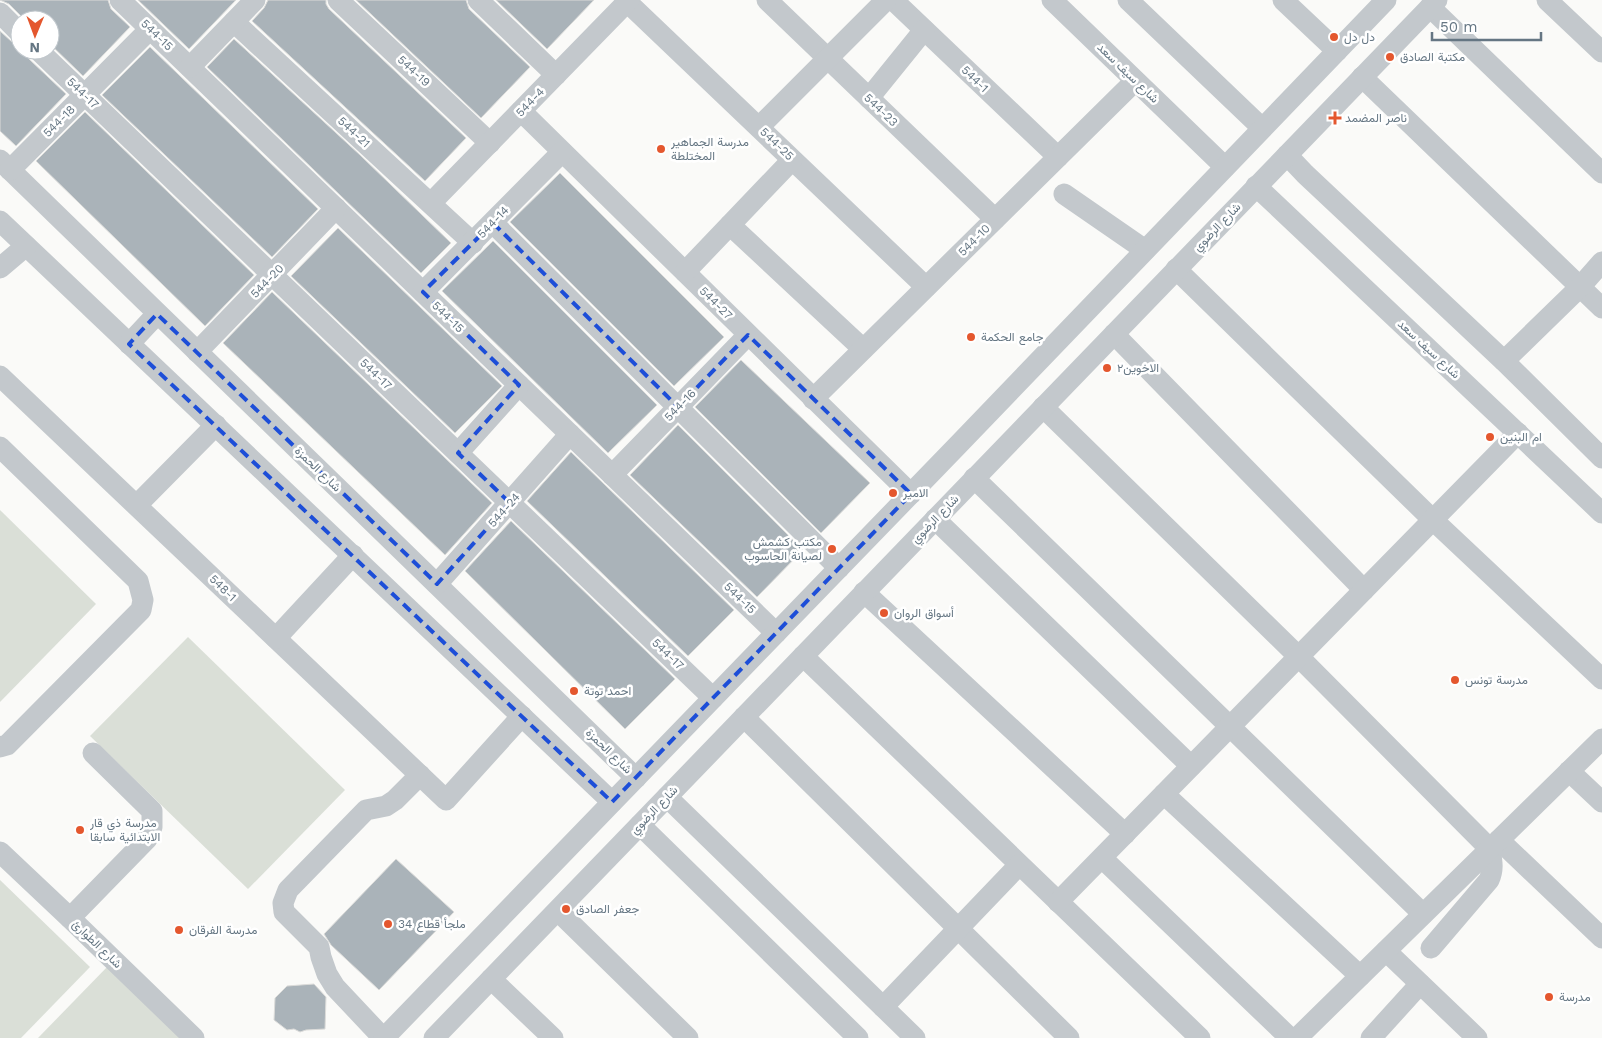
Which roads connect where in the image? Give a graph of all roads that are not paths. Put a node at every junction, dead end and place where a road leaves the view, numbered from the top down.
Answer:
1 (120, 0) edge
2 (255, 0) edge
3 (338, 0) edge
4 (478, 0) edge
5 (627, 0) edge
6 (767, 0) edge
7 (886, 0) edge
8 (893, 0) edge
9 (1052, 0) edge
10 (1128, 0) edge
11 (1283, 0) edge
12 (1386, 0) edge
13 (1547, 0) edge
14 (1433, 3) edge
15 (0, 13) edge
16 (10, 22) edge
17 (234, 22) junction
18 (150, 28) junction
19 (924, 30) junction
20 (1337, 51) junction
21 (1602, 52) edge
22 (828, 58) junction
23 (48, 60) edge
24 (190, 68) junction
25 (556, 74) junction
26 (1362, 77) junction
27 (1135, 81) junction
28 (85, 95) junction
29 (869, 98) junction
30 (521, 111) junction
31 (759, 127) junction
32 (1262, 128) junction
33 (490, 143) junction
34 (562, 152) junction
35 (1287, 155) junction
36 (1058, 157) junction
37 (792, 160) junction
38 (5, 165) edge
39 (1225, 167) junction
40 (1602, 174) edge
41 (1256, 186) junction
42 (1064, 194) dead end
43 (431, 204) junction
44 (336, 208) junction
45 (995, 219) junction
46 (0, 221) edge
47 (493, 223) junction
48 (730, 225) junction
49 (473, 243) junction
50 (26, 246) junction
51 (1145, 250) junction
52 (1602, 262) edge
53 (0, 268) edge
54 (1176, 269) junction
55 (685, 272) junction
56 (273, 275) junction
57 (926, 287) junction
58 (1580, 287) junction
59 (423, 292) junction
60 (1602, 308) edge
61 (157, 314) junction
62 (748, 334) junction
63 (1114, 334) junction
64 (129, 344) junction
65 (863, 349) junction
66 (197, 352) junction
67 (1504, 361) junction
68 (0, 376) edge
69 (519, 385) junction
70 (813, 398) junction
71 (678, 407) junction
72 (1043, 407) junction
73 (216, 425) junction
74 (1518, 433) junction
75 (570, 434) junction
76 (958, 445) junction
77 (0, 447) edge
78 (458, 453) junction
79 (1602, 458) edge
80 (979, 473) junction
81 (612, 475) junction
82 (911, 494) junction
83 (510, 503) junction
84 (137, 506) junction
85 (1602, 513) edge
86 (935, 519) junction
87 (1433, 520) junction
88 (353, 555) junction
89 (839, 568) junction
90 (437, 584) junction
91 (1364, 590) junction
92 (864, 592) junction
93 (776, 633) junction
94 (276, 638) junction
95 (803, 656) junction
96 (1299, 657) junction
97 (1602, 679) edge
98 (713, 698) junction
99 (522, 716) junction
100 (744, 717) junction
101 (1230, 727) junction
102 (1602, 739) edge
103 (0, 747) edge
104 (93, 753) dead end
105 (1191, 766) junction
106 (1570, 771) junction
107 (420, 775) junction
108 (636, 778) junction
109 (1164, 794) junction
110 (667, 797) junction
111 (612, 802) junction
112 (1602, 802) edge
113 (640, 825) junction
114 (1124, 834) junction
115 (1494, 845) junction
116 (0, 852) edge
117 (1102, 858) junction
118 (1019, 865) junction
119 (1058, 902) junction
120 (558, 911) junction
121 (1423, 914) junction
122 (70, 918) junction
123 (958, 928) junction
124 (1602, 938) edge
125 (1431, 948) dead end
126 (1386, 952) junction
127 (1360, 976) junction
128 (491, 979) junction
129 (1420, 984) junction
130 (883, 1006) junction
131 (194, 1038) edge
132 (384, 1038) edge
133 (434, 1038) edge
134 (553, 1038) edge
135 (688, 1038) edge
136 (858, 1038) edge
137 (915, 1038) edge
138 (1069, 1038) edge
139 (1200, 1038) edge
140 (1290, 1038) edge
141 (1297, 1038) edge
142 (1371, 1038) edge
143 (1477, 1038) edge

1 - 18 street, 544-15
2 - 17 street
3 - 33 street, 544-19
4 - 25 street
5 - 25 street, 544-4
5 - 31 street, 544-25
6 - 22 street, 544-23
7 - 22 street
8 - 19 street, 544-1
9 - 27 street, شارع سيف سعد
10 - 32 street
11 - 20 street
12 - 20 street
13 - 21 street
14 - 26 street, شارع الرضوي
14 - 40 street
15 - 16 street
17 - 24 street
17 - 43 street, 544-21
18 - 24 street, 544-15
18 - 28 street, 544-18
19 - 29 street
19 - 36 street, 544-1
20 - 32 street
22 - 29 street, 544-23
22 - 31 street
23 - 28 street, 544-17
24 - 44 street, 544-15
25 - 30 street, 544-4
26 - 35 street, شارع الرضوي
26 - 58 street
27 - 36 street, 544-10
27 - 39 street, شارع سيف سعد
28 - 38 street, 544-18
28 - 56 street, 544-17
29 - 45 street, 544-23
30 - 33 street, 544-4
30 - 34 street, 544-27
31 - 37 street, 544-25
32 - 39 street
33 - 43 street, 544-4
34 - 47 street, 544-14
34 - 55 street, 544-27
35 - 41 street, شارع الرضوي
35 - 67 street
36 - 45 street, 544-10
37 - 48 street
37 - 57 street, 544-25
38 - 61 street, شارع الحمزة
39 - 51 street
41 - 54 street, شارع الرضوي
41 - 74 street, شارع سيف سعد
42 - 51 street
43 - 49 street, 544-21
44 - 56 street, 544-20
44 - 59 street, 544-15
45 - 57 street, 544-10
46 - 50 street
47 - 49 street, 544-14
47 - 71 street
48 - 55 street
48 - 65 street
49 - 59 street, 544-14
50 - 53 street
50 - 64 street
51 - 76 street
52 - 58 street
54 - 63 street, شارع الرضوي
54 - 87 street
55 - 62 street, 544-27
56 - 66 street, 544-20
56 - 78 street, 544-17
57 - 65 street, 544-10
58 - 60 street
58 - 67 street
59 - 69 street, 544-15
61 - 64 street
61 - 66 street, شارع الحمزة
62 - 70 street, 544-27
62 - 71 street, 544-16
63 - 72 street, شارع الرضوي
63 - 91 street
64 - 73 street
65 - 70 street, 544-10
66 - 90 street, شارع الحمزة
67 - 79 street
68 - 84 street, 548-1
69 - 75 street, 544-15
69 - 78 street
70 - 82 street, 544-27
71 - 81 street, 544-16
71 - 89 street
72 - 80 street, شارع الرضوي
72 - 96 street
73 - 84 street
73 - 88 street
74 - 85 street, شارع سيف سعد
74 - 87 street
75 - 81 street, 544-15
75 - 83 street, 544-24
76 - 80 street
76 - 82 street
77 - 103 street
78 - 83 street, 544-17
80 - 86 street, شارع الرضوي
80 - 101 street
81 - 93 street, 544-15
82 - 89 street
83 - 90 street, 544-24
83 - 98 street, 544-17
84 - 94 street, 548-1
86 - 92 street, شارع الرضوي
86 - 105 street
87 - 91 street
87 - 97 street
88 - 94 street
88 - 99 street
89 - 93 street
90 - 108 street, شارع الحمزة
91 - 96 street
92 - 95 street, شارع الرضوي
92 - 114 street
93 - 98 street
94 - 107 street, 548-1
95 - 100 street, شارع الرضوي
95 - 118 street
96 - 101 street
96 - 115 street
98 - 108 street
99 - 107 street, 548-1
99 - 111 street
100 - 110 street, شارع الرضوي
100 - 123 street
101 - 105 street
101 - 121 street
102 - 106 street
104 - 122 street
105 - 109 street
106 - 112 street
106 - 115 street
107 - 132 street
108 - 111 street
109 - 114 street
109 - 127 street
110 - 113 street, شارع الرضوي
110 - 130 street
111 - 132 street
113 - 120 street, شارع الرضوي
113 - 136 street
114 - 117 street
115 - 121 street
115 - 124 street
115 - 125 street
116 - 122 street, شارع الطوارئ
117 - 119 street
117 - 140 street
118 - 119 street
118 - 123 street
119 - 139 street
120 - 128 street, شارع الرضوي
120 - 135 street
121 - 126 street
122 - 131 street, شارع الطوارئ
123 - 130 street
123 - 138 street
126 - 127 street
126 - 129 street
127 - 141 street
128 - 133 street, شارع الرضوي
128 - 134 street
129 - 142 street
129 - 143 street
130 - 137 street

